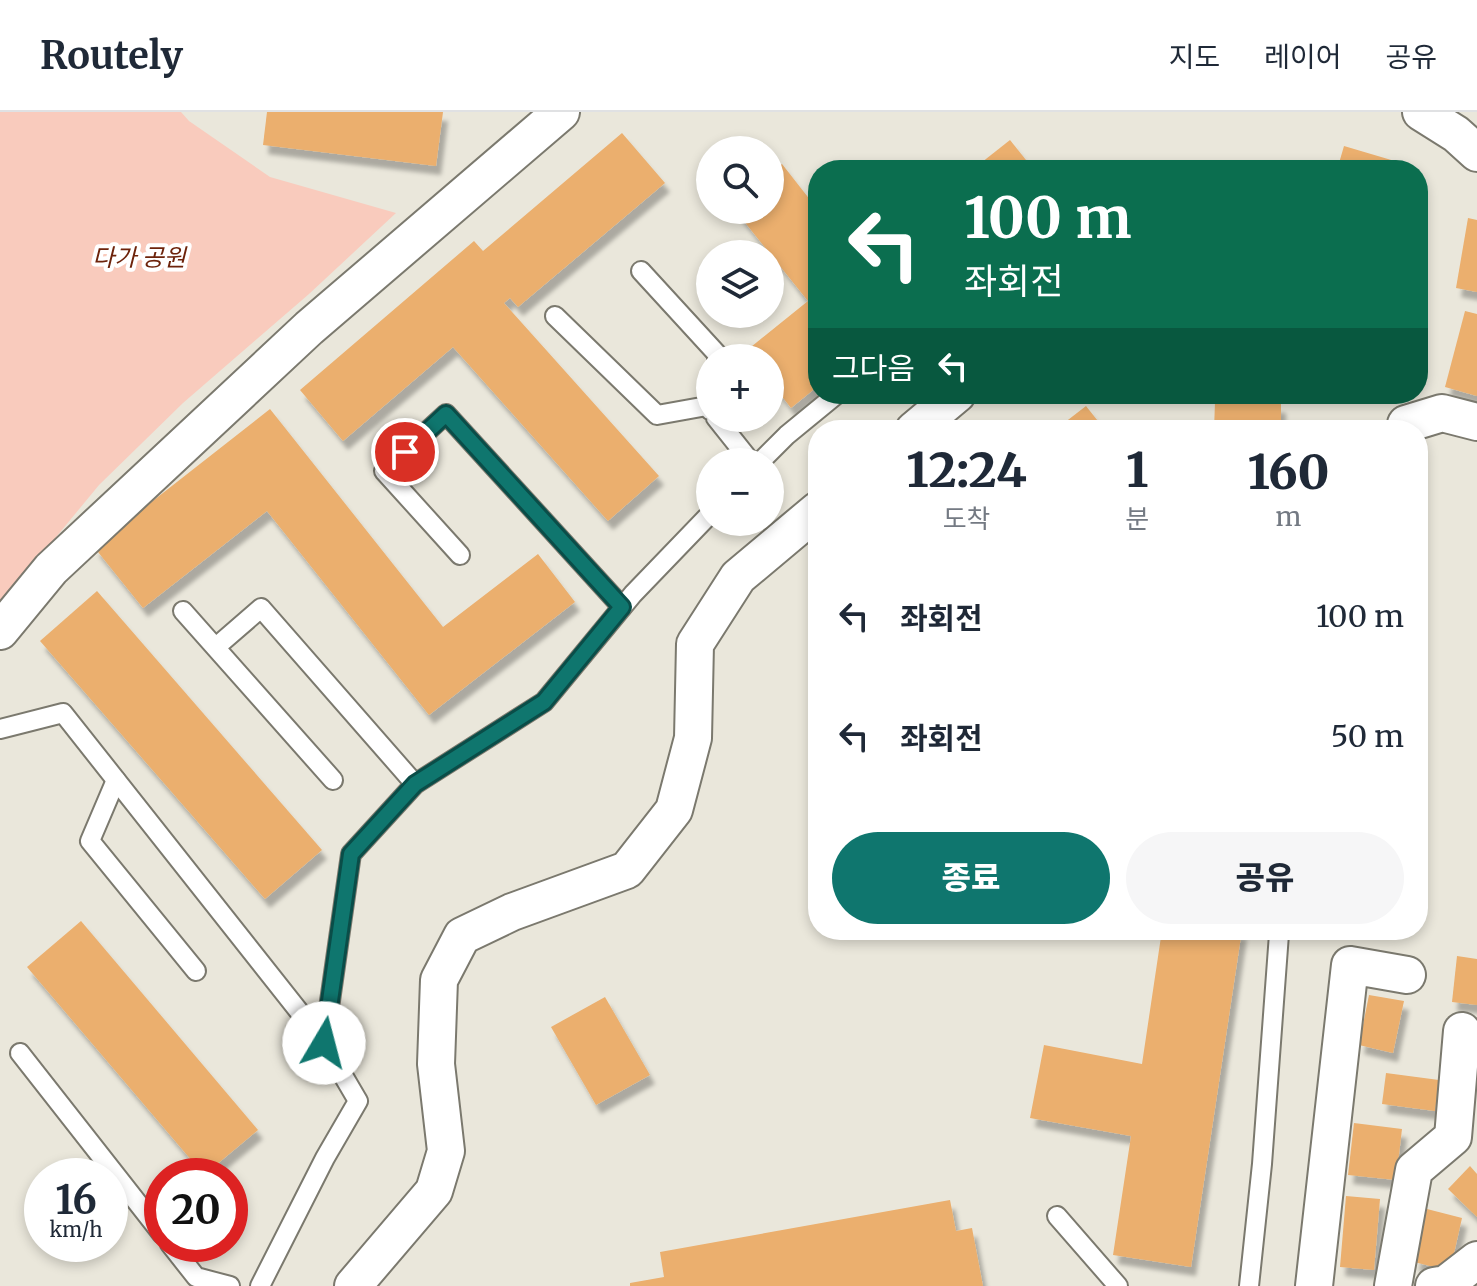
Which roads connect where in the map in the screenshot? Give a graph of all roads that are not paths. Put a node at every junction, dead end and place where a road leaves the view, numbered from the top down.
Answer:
1 (561, 112) edge
2 (1421, 112) edge
3 (1477, 153) edge
4 (641, 271) dead end
5 (555, 316) dead end
6 (708, 344) edge
7 (825, 404) edge
8 (945, 404) edge
9 (696, 408) edge
10 (926, 420) edge
11 (1419, 420) edge
12 (1477, 422) edge
13 (774, 448) edge
14 (808, 518) edge
15 (696, 529) edge
16 (460, 555) dead end
17 (622, 607) junction
18 (183, 611) dead end
19 (0, 631) edge
20 (216, 647) junction
21 (0, 729) edge
22 (116, 780) junction
23 (333, 780) dead end
24 (415, 784) junction
25 (1278, 940) edge
26 (196, 971) dead end
27 (1407, 975) dead end
28 (1462, 1031) dead end
29 (324, 1043) junction
30 (20, 1053) dead end
31 (144, 1211) edge
32 (1057, 1216) dead end
33 (1477, 1260) edge
34 (184, 1262) edge
35 (230, 1286) edge
36 (260, 1286) edge
37 (353, 1286) edge
38 (1118, 1286) edge
39 (1249, 1286) edge
40 (1314, 1286) edge
41 (1393, 1286) edge
42 (1434, 1286) edge

1 - 19 street
2 - 3 street
4 - 6 lane
5 - 9 lane
7 - 13 lane
8 - 10 street
11 - 12 street
14 - 37 street
15 - 17 lane
16 - 17 lane
17 - 24 lane
18 - 20 lane
20 - 23 lane
20 - 24 lane
21 - 22 lane
22 - 26 lane
22 - 29 lane
24 - 29 lane
25 - 39 lane
27 - 40 street
28 - 41 street
29 - 36 lane
30 - 31 lane
32 - 38 lane
33 - 42 street
34 - 35 lane

